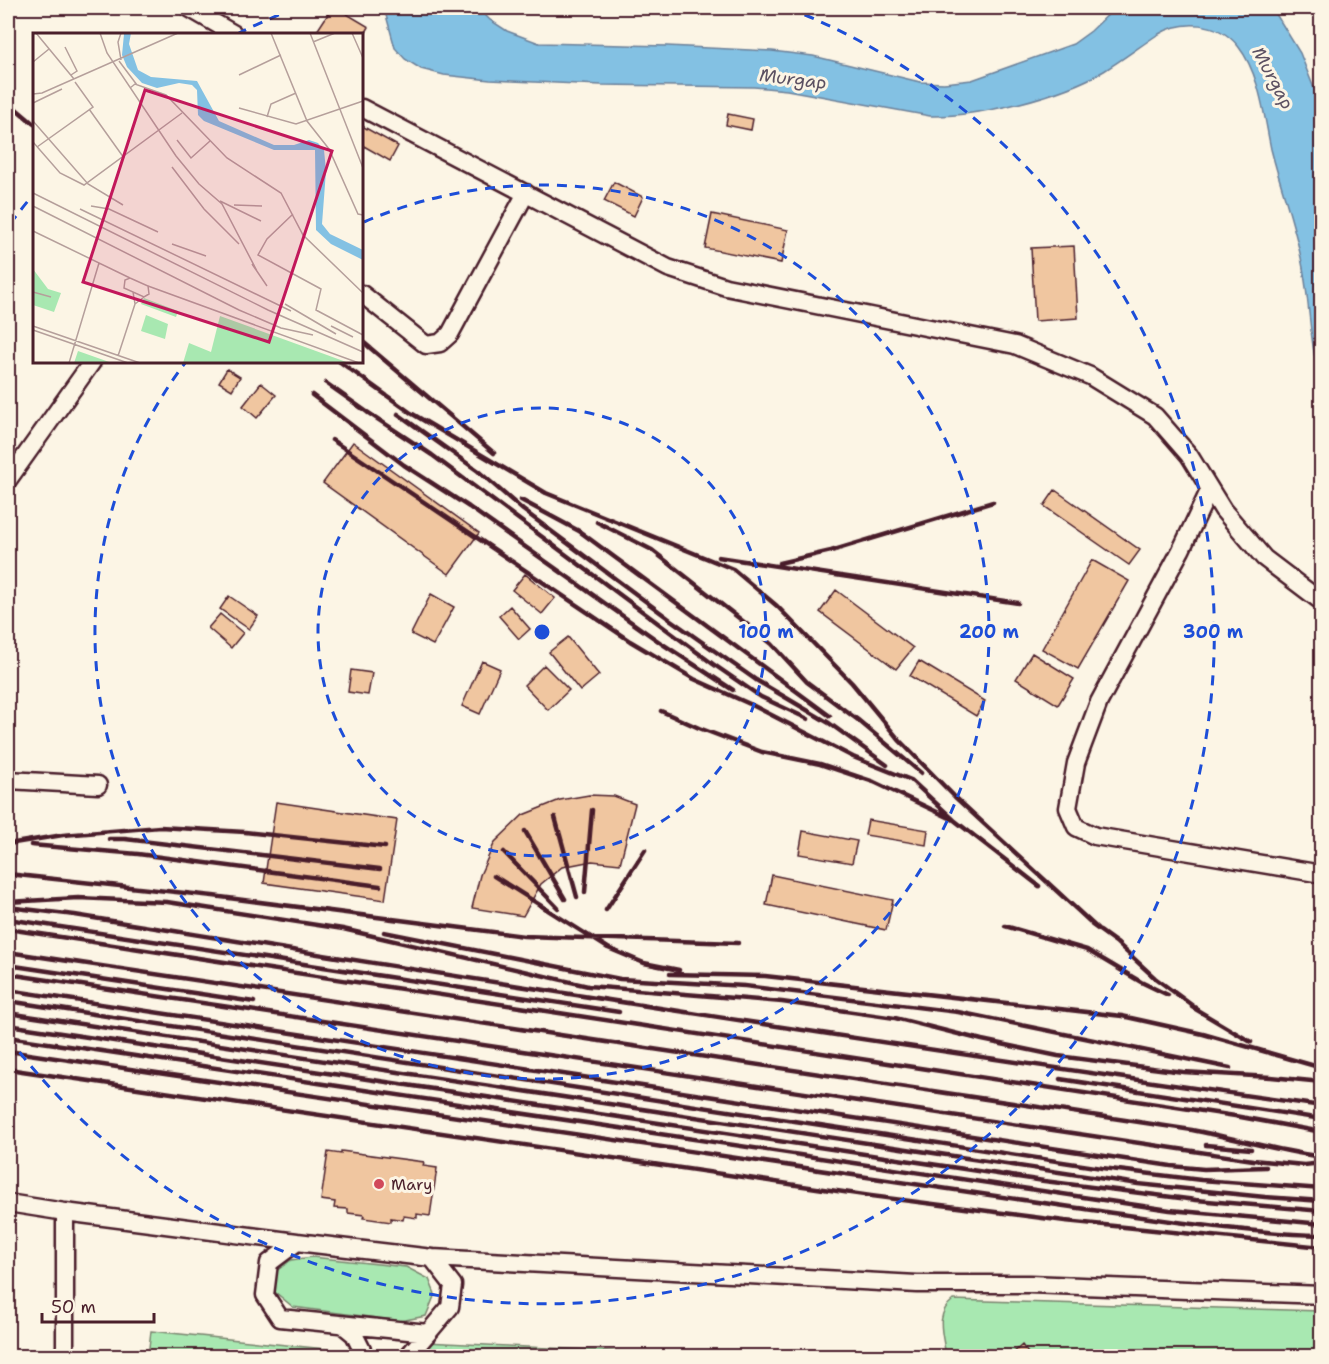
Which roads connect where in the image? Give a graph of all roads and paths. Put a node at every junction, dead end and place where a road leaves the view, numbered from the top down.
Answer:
1 (189, 8) edge
2 (232, 33) edge
3 (363, 109) edge
4 (526, 193) junction
5 (363, 295) edge
6 (91, 363) edge
7 (8, 480) edge
8 (1210, 489) junction
9 (1322, 602) edge
10 (8, 780) edge
11 (99, 785) dead end
12 (1322, 874) edge
13 (8, 1203) edge
14 (64, 1212) junction
15 (297, 1242) junction
16 (432, 1258) junction
17 (1322, 1295) edge
18 (343, 1325) junction
19 (428, 1333) junction
20 (65, 1356) edge
21 (365, 1356) edge
22 (408, 1356) edge

1 - 2 street
3 - 4 street
4 - 5 street
4 - 8 street
6 - 7 street
8 - 9 street
8 - 12 street
10 - 11 street
13 - 14 street
14 - 15 street
14 - 20 street
15 - 16 street
15 - 18 street
16 - 17 street
16 - 19 street
18 - 19 street
18 - 21 street
19 - 22 street

